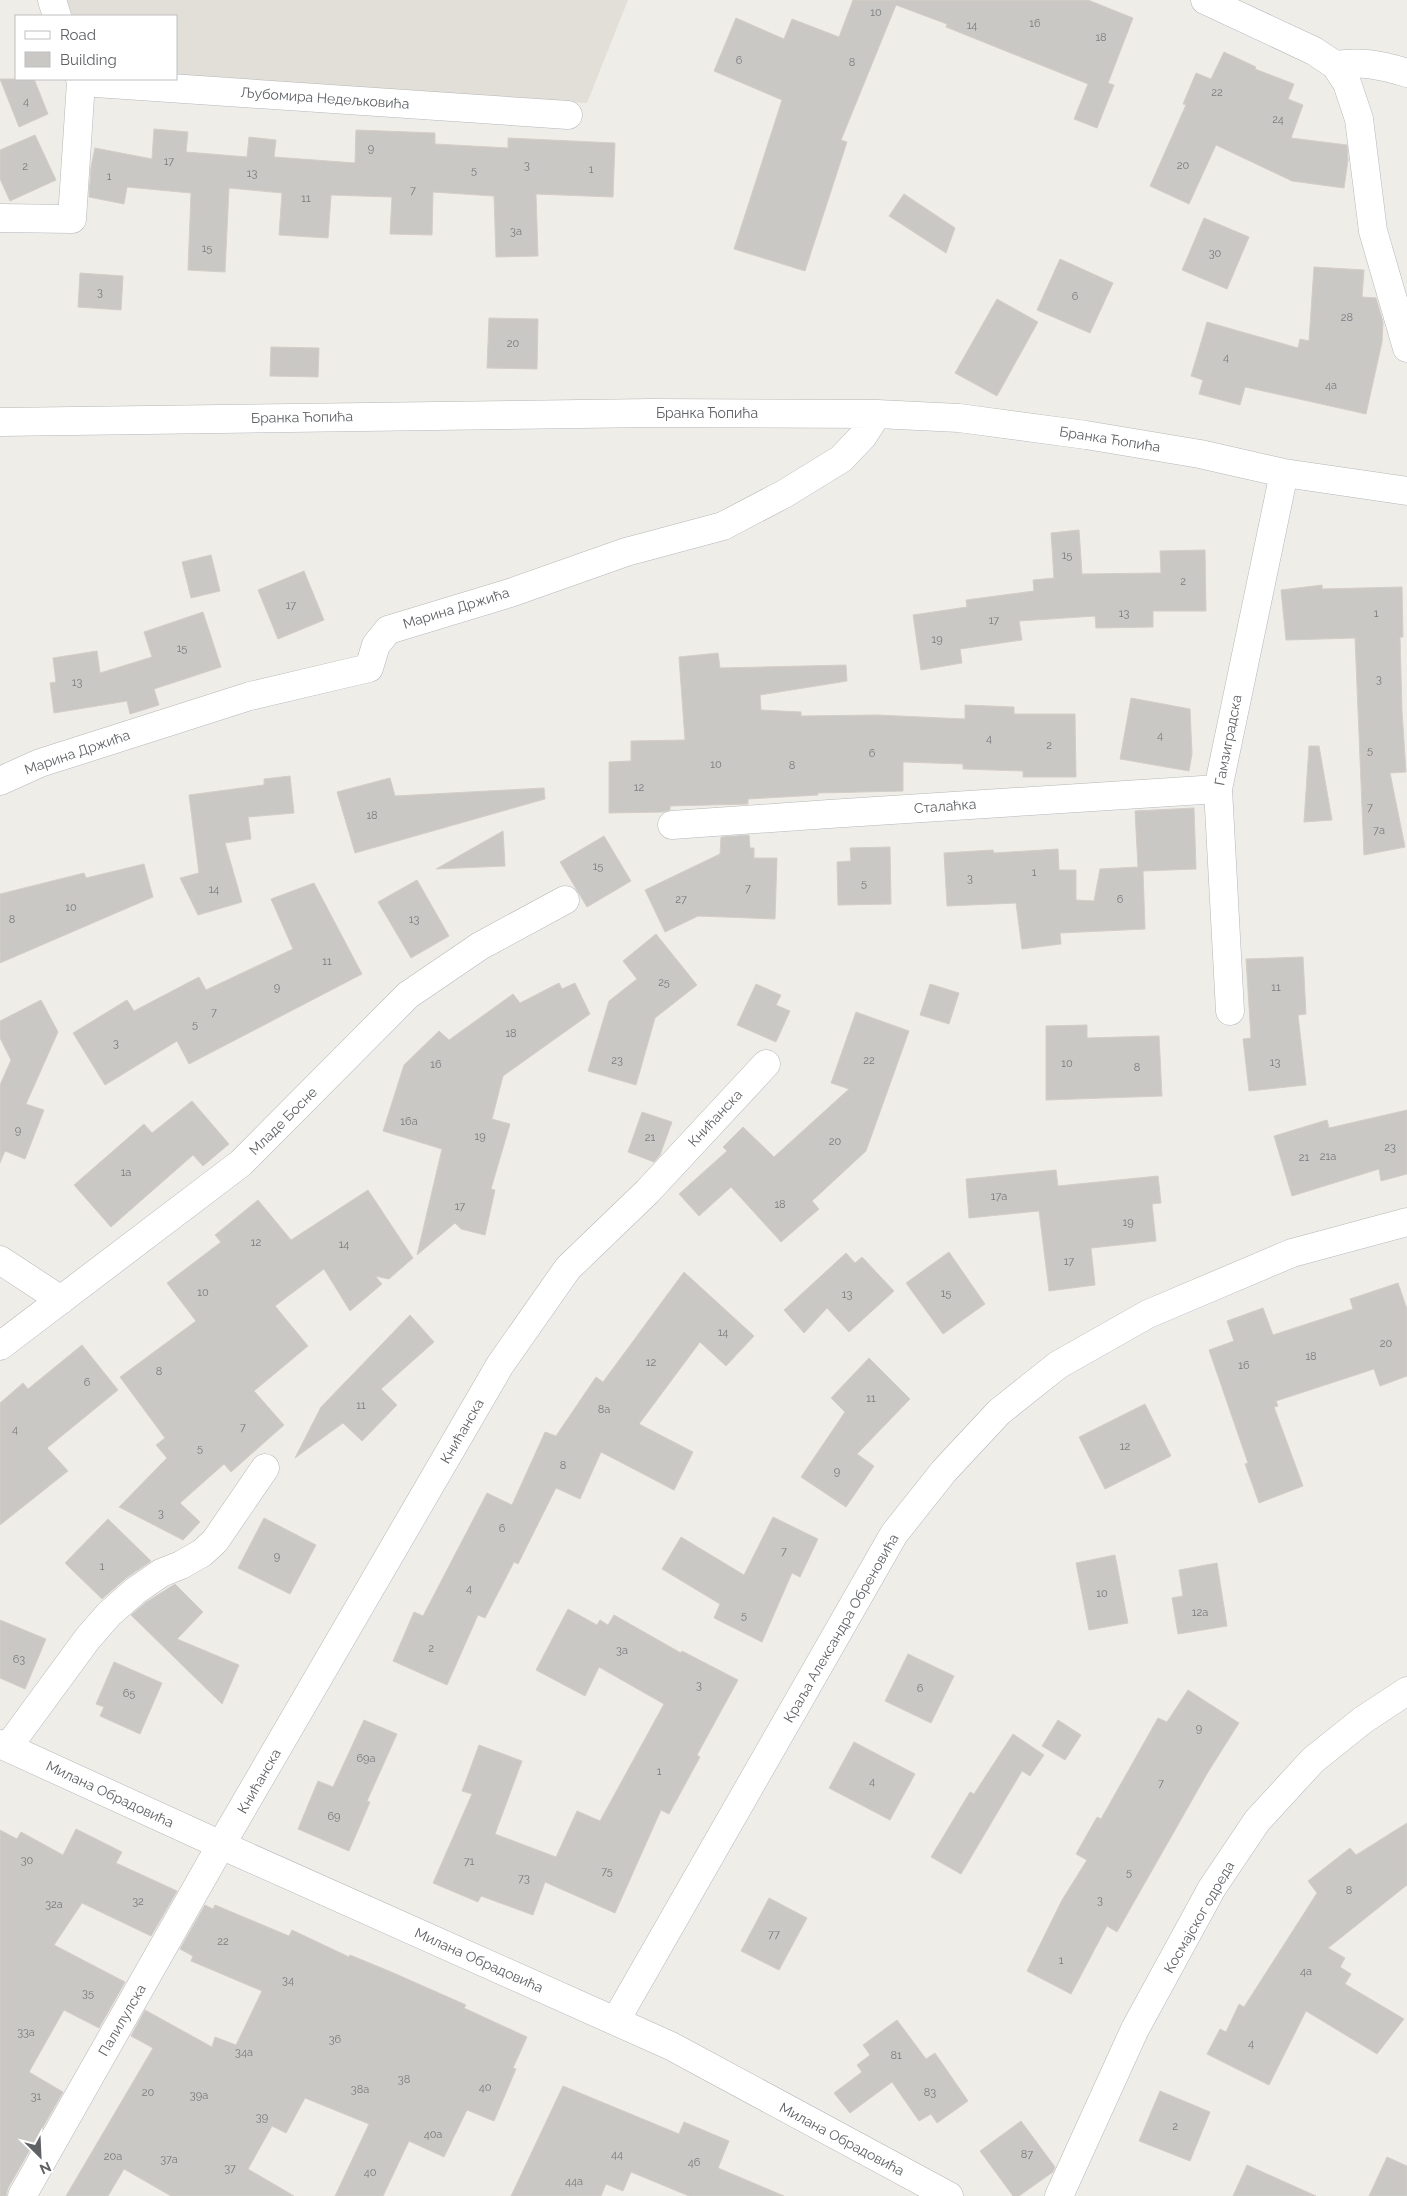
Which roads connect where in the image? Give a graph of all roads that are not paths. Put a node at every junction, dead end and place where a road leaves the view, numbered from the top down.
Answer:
1 (52, 0) edge
2 (1205, 0) edge
3 (57, 15) edge
4 (1335, 65) junction
5 (1407, 73) edge
6 (81, 80) edge
7 (568, 115) dead end
8 (0, 218) edge
9 (1407, 348) edge
10 (877, 414) junction
11 (0, 422) edge
12 (1284, 473) junction
13 (1407, 491) edge
14 (0, 781) edge
15 (1218, 789) junction
16 (672, 826) dead end
17 (565, 900) dead end
18 (1230, 1011) dead end
19 (766, 1064) dead end
20 (1407, 1222) edge
21 (0, 1260) edge
22 (61, 1300) junction
23 (0, 1346) edge
24 (265, 1468) dead end
25 (1407, 1691) edge
26 (4, 1745) edge
27 (221, 1845) junction
28 (616, 2020) junction
29 (22, 2196) edge
30 (949, 2196) edge
31 (1059, 2196) edge

1 - 3 street
2 - 4 street
4 - 5 street
4 - 9 street
6 - 7 street, Љубомира Недељковића
6 - 8 street, Љубомира Недељковића
10 - 11 street, Бранка Ћопића
10 - 12 street, Бранка Ћопића
10 - 14 street, Марина Држића
12 - 13 street, Бранка Ћопића
12 - 15 street, Гамзиградска
15 - 16 street, Сталаћка
15 - 18 street, Гамзиградска
17 - 22 street, Младе Босне
19 - 27 street, Книћанска
20 - 28 street, Краља Александра Обреновића
21 - 22 street
22 - 23 street, Младе Босне
24 - 26 street
25 - 31 street, Космајског одреда
26 - 27 street, Милана Обрадовића
27 - 28 street, Милана Обрадовића
27 - 29 street, Палилулска
28 - 30 street, Милана Обрадовића

